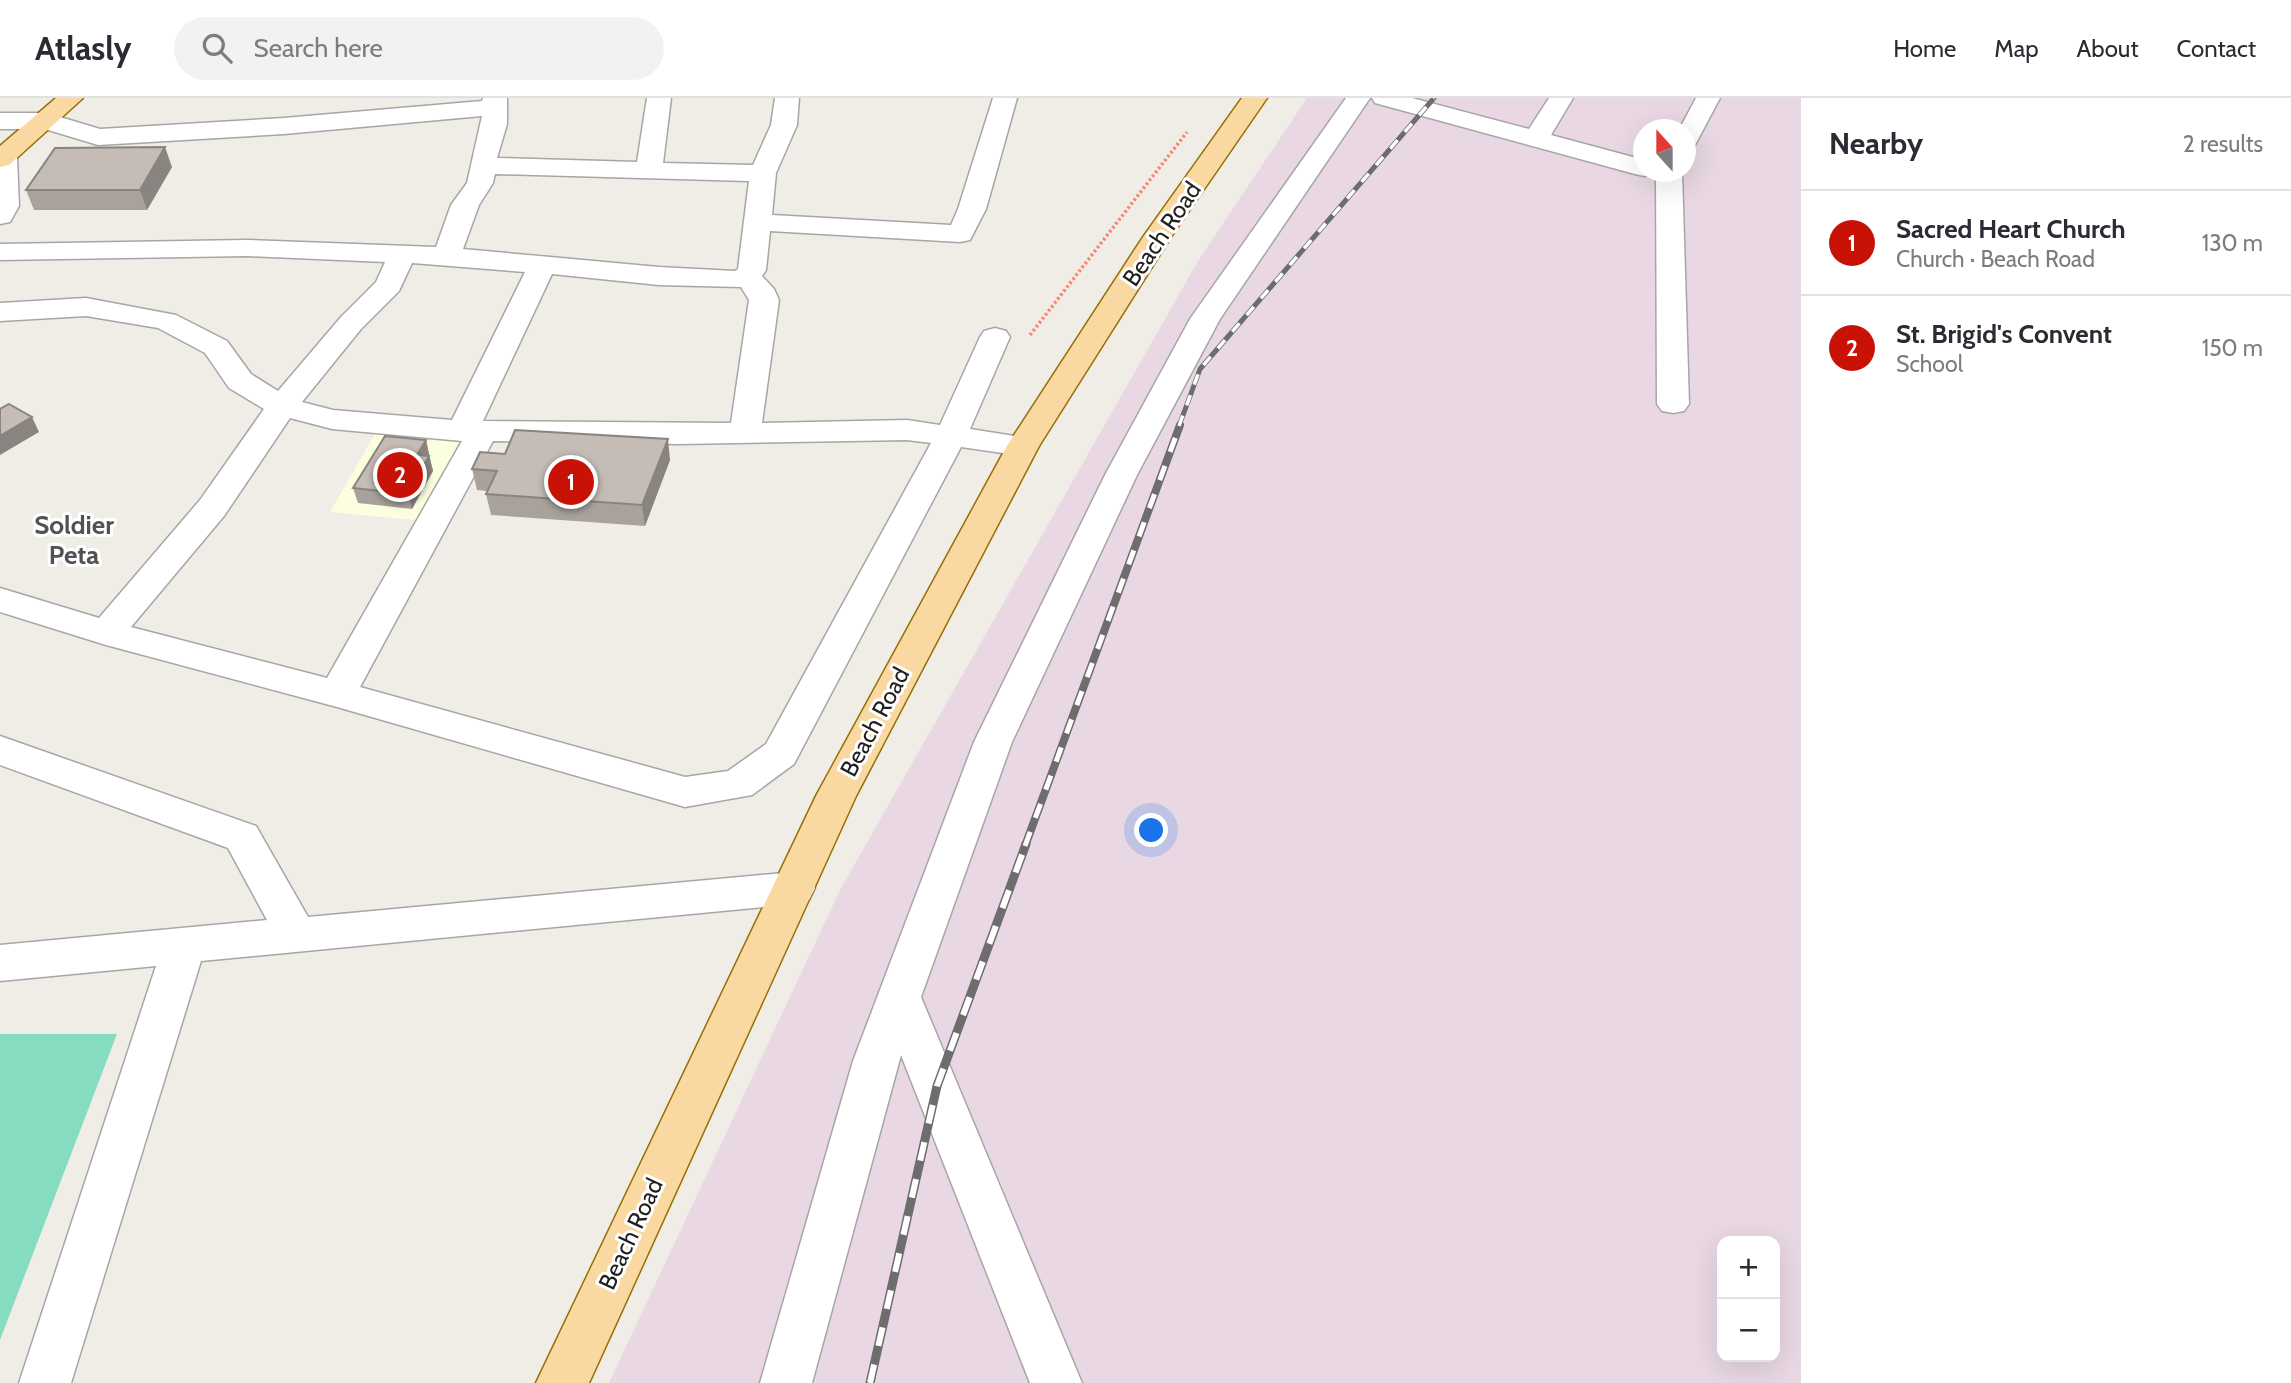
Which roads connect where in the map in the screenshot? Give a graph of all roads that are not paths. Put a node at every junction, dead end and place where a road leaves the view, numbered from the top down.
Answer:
1 (71, 98) edge
2 (659, 98) edge
3 (787, 98) edge
4 (1005, 98) edge
5 (1255, 98) edge
6 (1358, 98) edge
7 (1384, 98) edge
8 (1561, 98) edge
9 (1709, 98) edge
10 (495, 103) edge
11 (0, 121) edge
12 (47, 121) junction
13 (1696, 121) edge
14 (1536, 138) junction
15 (2, 158) edge
16 (1633, 164) edge
17 (483, 166) junction
18 (649, 168) junction
19 (764, 173) junction
20 (1660, 182) edge
21 (0, 216) edge
22 (756, 222) junction
23 (0, 252) edge
24 (402, 254) junction
25 (447, 256) junction
26 (543, 264) junction
27 (746, 277) junction
28 (0, 312) edge
29 (995, 337) road end
30 (1673, 404) dead end
31 (282, 407) junction
32 (473, 431) junction
33 (745, 433) junction
34 (951, 436) junction
35 (1023, 446) junction
36 (0, 600) edge
37 (106, 633) junction
38 (338, 694) junction
39 (0, 750) edge
40 (793, 888) junction
41 (297, 936) junction
42 (184, 947) junction
43 (0, 963) edge
44 (900, 998) junction
45 (45, 1383) edge
46 (562, 1383) edge
47 (786, 1383) edge
48 (1056, 1383) edge

1 - 12 main road
2 - 18 street
3 - 19 street
4 - 22 street
5 - 35 main road, Beach Road
6 - 44 street
7 - 14 street
8 - 14 street
9 - 13 street
10 - 12 street
10 - 17 street
11 - 12 street
12 - 15 main road
14 - 16 street
15 - 21 street
17 - 18 street
17 - 25 street
18 - 19 street
19 - 22 street
20 - 30 street
22 - 27 street
23 - 24 street
24 - 25 street
24 - 31 street
25 - 26 street
26 - 27 street
26 - 32 street
27 - 33 street
28 - 31 street
29 - 34 street
31 - 32 street
31 - 37 street
32 - 33 street
32 - 38 street
33 - 34 street
34 - 35 street
34 - 38 street
35 - 40 main road, Beach Road
36 - 37 street
37 - 38 street
39 - 41 street
40 - 41 street
40 - 46 main road, Beach Road
41 - 42 street
42 - 43 street
42 - 45 street
44 - 47 street
44 - 48 street

